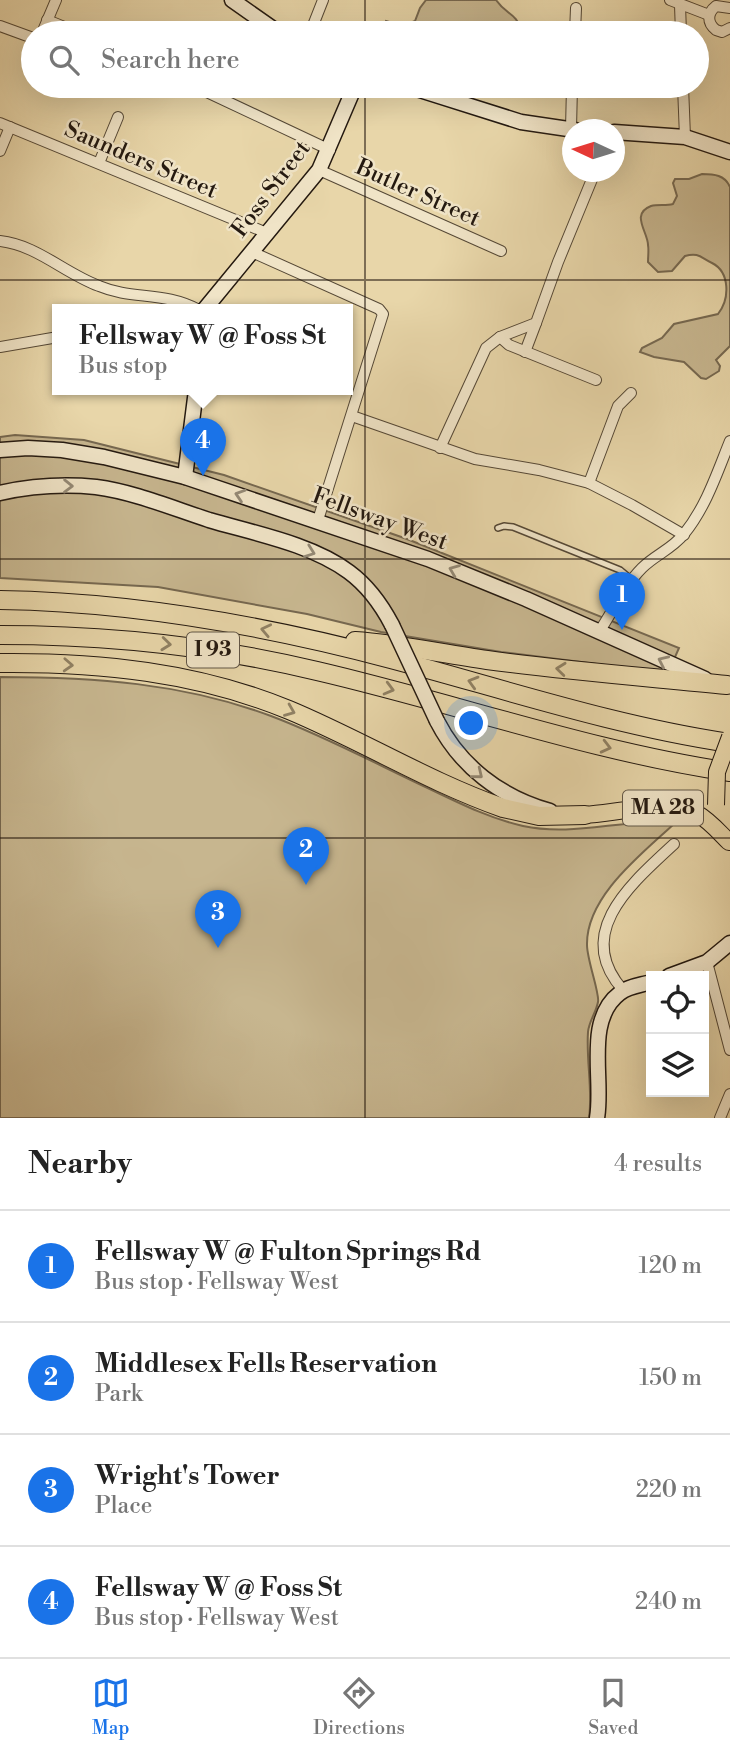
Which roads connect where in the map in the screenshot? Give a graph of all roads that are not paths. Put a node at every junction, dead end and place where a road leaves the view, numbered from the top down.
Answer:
1 (56, 0) edge
2 (232, 0) edge
3 (323, 0) edge
4 (675, 2) edge
5 (576, 8) dead end
6 (730, 8) edge
7 (709, 15) junction
8 (47, 20) edge
9 (262, 21) edge
10 (315, 21) edge
11 (575, 21) edge
12 (679, 21) edge
13 (0, 26) edge
14 (730, 29) edge
15 (21, 34) edge
16 (220, 98) edge
17 (350, 98) edge
18 (445, 98) edge
19 (572, 98) edge
20 (683, 98) edge
21 (118, 117) dead end
22 (573, 119) edge
23 (5, 125) edge
24 (562, 128) edge
25 (625, 133) edge
26 (685, 137) junction
27 (330, 150) junction
28 (0, 151) edge
29 (730, 152) edge
30 (99, 163) junction
31 (319, 170) junction
32 (591, 182) edge
33 (267, 233) junction
34 (0, 241) edge
35 (501, 251) dead end
36 (252, 252) junction
37 (186, 304) edge
38 (209, 304) edge
39 (536, 323) junction
40 (500, 337) junction
41 (52, 338) edge
42 (0, 347) edge
43 (525, 352) junction
44 (596, 380) dead end
45 (631, 393) dead end
46 (195, 395) edge
47 (352, 416) junction
48 (730, 441) edge
49 (440, 448) junction
50 (0, 450) edge
51 (185, 477) junction
52 (589, 483) junction
53 (0, 493) edge
54 (318, 520) junction
55 (498, 528) dead end
56 (684, 535) junction
57 (632, 580) junction
58 (0, 600) edge
59 (599, 632) junction
60 (0, 635) edge
61 (306, 638) junction
62 (0, 663) edge
63 (728, 685) edge
64 (730, 737) edge
65 (730, 743) edge
66 (730, 772) edge
67 (585, 815) junction
68 (730, 843) edge
69 (674, 845) dead end
70 (730, 943) edge
71 (707, 962) junction
72 (683, 971) edge
73 (646, 983) edge
74 (622, 990) junction
75 (730, 1050) edge
76 (730, 1094) edge
77 (597, 1118) edge
78 (720, 1118) edge

1 - 8 street
2 - 9 main road
3 - 10 street
4 - 7 street
4 - 12 street
5 - 11 street
6 - 7 street
7 - 14 street
13 - 15 street
16 - 27 street
17 - 27 main road, Foss Street
18 - 24 main road
19 - 22 street
20 - 26 street
21 - 30 street
23 - 28 street
23 - 30 street, Saunders Street
25 - 26 main road
26 - 29 main road
27 - 31 main road, Foss Street
30 - 33 street, Saunders Street
31 - 33 main road, Foss Street
31 - 35 street, Butler Street
32 - 39 street
33 - 36 main road, Foss Street
34 - 37 street
36 - 38 main road, Foss Street
36 - 47 street
39 - 40 street
39 - 43 street
40 - 43 street
40 - 49 street
41 - 42 street
43 - 44 street
45 - 52 street
46 - 51 main road
47 - 49 street
47 - 54 street
48 - 56 street
49 - 52 street
50 - 51 main road, Fellsway West
54 -> 51 main road, Fellsway West
52 - 56 street
53 -> 67 main road, MA 28, bridge
59 -> 54 main road, Fellsway West
55 - 57 lane
56 - 57 street
57 - 59 street
61 -> 58 highway, I 93
63 -> 59 main road, Fellsway West
60 -> 66 highway, I 93
63 -> 61 highway
65 -> 61 highway, I 93
62 -> 67 highway
64 - 68 main road, bridge
67 - 68 main road, MA 28
69 - 74 street
70 - 71 main road
71 - 72 main road
71 - 75 street
73 - 74 main road
74 - 77 main road
76 - 78 street

